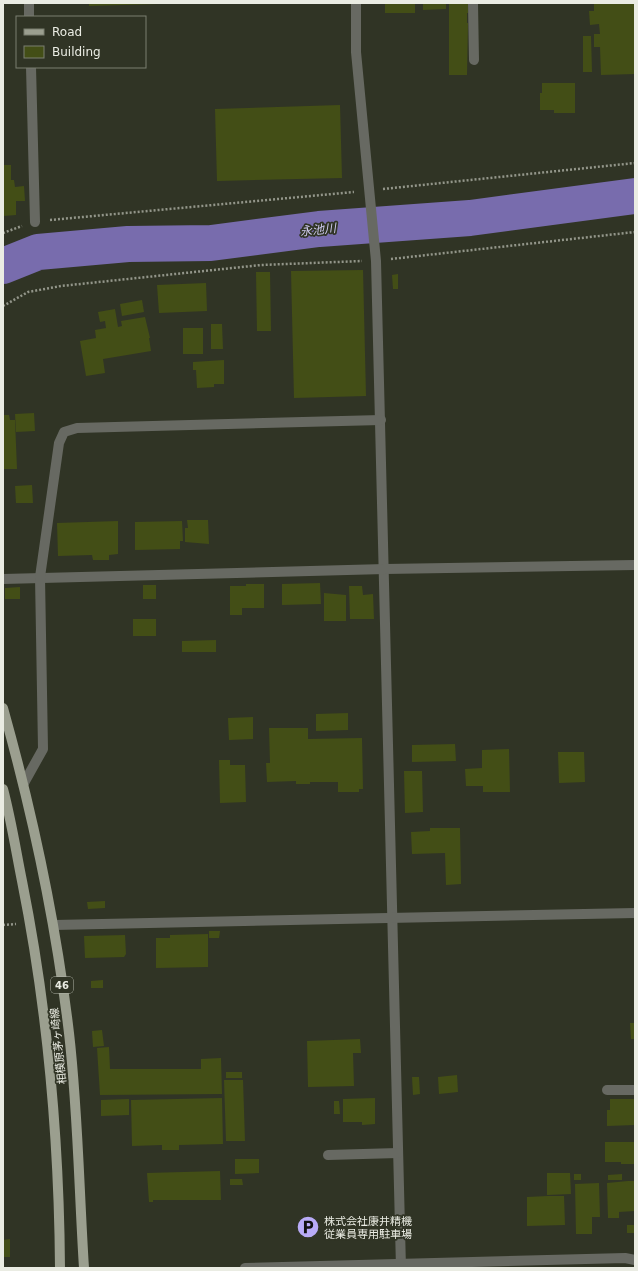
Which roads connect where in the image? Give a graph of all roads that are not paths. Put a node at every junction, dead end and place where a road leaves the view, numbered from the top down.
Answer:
1 (29, 3) edge
2 (356, 3) edge
3 (473, 3) edge
4 (29, 16) edge
5 (474, 60) dead end
6 (31, 68) edge
7 (35, 222) road end
8 (381, 420) junction
9 (635, 565) edge
10 (385, 569) junction
11 (40, 577) junction
12 (3, 579) edge
13 (3, 708) edge
14 (24, 783) junction
15 (3, 789) edge
16 (635, 913) edge
17 (394, 918) junction
18 (54, 925) junction
19 (607, 1090) dead end
20 (635, 1090) edge
21 (398, 1153) junction
22 (328, 1155) dead end
23 (635, 1260) edge
24 (474, 1265) edge
25 (401, 1267) edge
26 (60, 1268) edge
27 (84, 1268) edge
28 (245, 1268) edge

1 - 4 street
2 - 8 street
3 - 5 street
6 - 7 street
8 - 10 street
8 - 11 street
9 - 10 street
10 - 11 street
10 - 17 street
11 - 12 street
11 - 14 street
13 - 14 main road, 相模原茅ヶ崎線 / 46
14 - 18 main road, 相模原茅ヶ崎線 / 46
15 - 26 main road, 相模原茅ヶ崎線 / 46
16 - 17 street
17 - 18 street
17 - 21 street
18 - 27 main road, 相模原茅ヶ崎線 / 46
19 - 20 street
21 - 22 street
21 - 25 street
23 - 24 street
24 - 25 street
25 - 28 street

